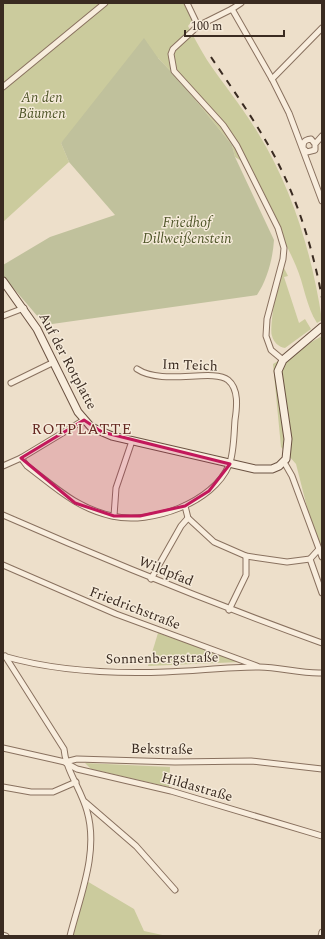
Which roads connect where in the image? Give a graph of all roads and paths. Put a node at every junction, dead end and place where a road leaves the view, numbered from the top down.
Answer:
1 (105, 3) edge
2 (187, 3) edge
3 (241, 3) edge
4 (232, 9) junction
5 (198, 26) junction
6 (322, 28) edge
7 (272, 79) junction
8 (3, 87) edge
9 (322, 136) edge
10 (315, 144) junction
11 (303, 148) junction
12 (322, 201) edge
13 (3, 281) edge
14 (24, 308) junction
15 (3, 316) edge
16 (322, 327) edge
17 (283, 360) junction
18 (54, 362) junction
19 (137, 368) dead end
20 (11, 383) dead end
21 (84, 420) junction
22 (132, 441) junction
23 (21, 458) junction
24 (284, 462) junction
25 (230, 464) junction
26 (3, 466) edge
27 (185, 506) junction
28 (3, 515) edge
29 (114, 516) junction
30 (188, 518) junction
31 (319, 549) junction
32 (246, 556) junction
33 (322, 557) edge
34 (310, 559) junction
35 (3, 565) edge
36 (151, 579) junction
37 (322, 593) edge
38 (229, 610) junction
39 (322, 643) edge
40 (4, 656) edge
41 (260, 667) junction
42 (322, 673) edge
43 (3, 748) edge
44 (65, 762) junction
45 (322, 769) edge
46 (76, 782) junction
47 (3, 787) edge
48 (84, 801) junction
49 (322, 836) edge
50 (175, 890) dead end
51 (322, 932) edge
52 (3, 935) edge
53 (6, 936) edge
54 (70, 936) edge
55 (321, 936) edge

1 - 8 street
2 - 5 street
3 - 4 street
4 - 5 street
4 - 7 street
5 - 17 street
6 - 7 street
7 - 11 street
9 - 10 street
10 - 11 street
10 - 11 street
11 - 12 street
13 - 14 street, Auf der Rotplatte
14 - 15 street
14 - 18 street, Auf der Rotplatte
16 - 17 street
17 - 24 street
18 - 20 street
18 - 21 street, Auf der Rotplatte
19 - 25 street, Im Teich
21 - 22 street, Auf der Rotplatte
21 - 23 street
22 - 25 street, Auf der Rotplatte
22 - 29 street
23 - 26 street
23 - 29 street
24 - 25 street, Auf der Rotplatte
24 - 31 street
25 - 27 street
27 - 29 street
27 - 30 street
28 - 36 street, Wildpfad
30 - 32 street
30 - 36 street
31 - 33 street
31 - 34 street
32 - 34 street
32 - 38 street
34 - 37 street
35 - 41 street, Friedrichstraße
36 - 38 street, Wildpfad
38 - 39 street, Wildpfad
40 - 41 street, Sonnenbergstraße
40 - 44 street
41 - 42 street, Sonnenbergstraße
43 - 44 street, Bekstraße
44 - 45 street, Bekstraße
44 - 46 street
44 - 49 street, Hildastraße
46 - 47 street
46 - 48 street
48 - 50 street
48 - 54 street
51 - 55 street
52 - 53 street

